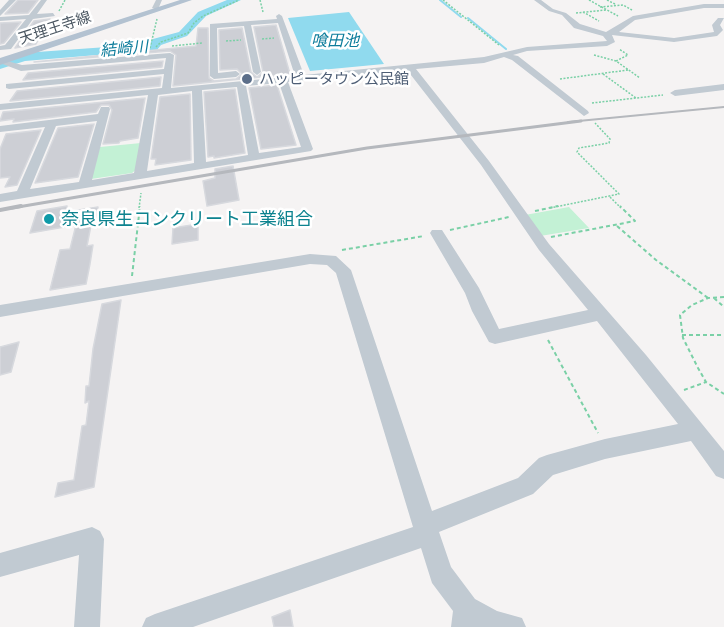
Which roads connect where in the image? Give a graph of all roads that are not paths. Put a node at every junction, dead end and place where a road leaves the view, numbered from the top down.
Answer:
1 (13, 0) edge
2 (44, 0) edge
3 (188, 0) edge
4 (537, 0) edge
5 (715, 4) edge
6 (156, 8) edge
7 (0, 14) edge
8 (53, 15) dead end
9 (31, 17) junction
10 (0, 19) edge
11 (247, 23) junction
12 (723, 23) edge
13 (609, 36) junction
14 (0, 48) edge
15 (510, 54) junction
16 (1, 62) edge
17 (410, 68) junction
18 (297, 69) junction
19 (18, 72) junction
20 (169, 72) junction
21 (256, 72) junction
22 (301, 79) junction
23 (0, 81) edge
24 (282, 81) junction
25 (241, 85) junction
26 (9, 86) junction
27 (724, 87) edge
28 (197, 89) junction
29 (166, 92) junction
30 (153, 93) junction
31 (675, 93) road end
32 (109, 97) junction
33 (0, 100) edge
34 (0, 107) edge
35 (584, 113) dead end
36 (102, 117) junction
37 (52, 123) junction
38 (0, 129) edge
39 (254, 156) junction
40 (200, 165) junction
41 (140, 175) junction
42 (85, 183) junction
43 (22, 194) junction
44 (0, 198) edge
45 (437, 233) dead end
46 (0, 311) edge
47 (600, 314) junction
48 (693, 431) junction
49 (724, 468) edge
50 (425, 530) junction
51 (0, 565) edge
52 (465, 617) edge
53 (87, 627) edge
54 (155, 627) edge
55 (513, 627) edge

1 - 7 street
2 - 9 street
3 - 6 main road, 天理王寺線
4 - 13 street
5 - 12 street
5 - 13 street
6 - 16 main road, 天理王寺線
8 - 9 street
9 - 10 street
9 - 14 street
11 - 18 street
11 - 21 street
11 - 21 street
12 - 13 street
13 - 15 street
15 - 17 street
15 - 35 street
16 - 19 street
17 - 22 street
17 - 47 street
18 - 21 street
18 - 22 street
19 - 20 street
19 - 23 street
19 - 26 street
20 - 26 street
20 - 29 street
22 - 24 street
24 - 25 street
24 - 39 street
25 - 28 street
25 - 39 street
26 - 33 street
27 - 31 street
28 - 29 street
28 - 40 street
29 - 30 street
30 - 32 street
30 - 41 street
32 - 34 street
32 - 36 street
36 - 37 street
36 - 42 street
37 - 38 street
37 - 43 street
39 - 40 street
40 - 41 street
41 - 42 street
42 - 43 street
43 - 44 street
45 - 47 street
46 - 50 street
47 - 48 street
48 - 49 street
48 - 50 street
50 - 52 street
50 - 54 street
51 - 53 street
52 - 55 street

